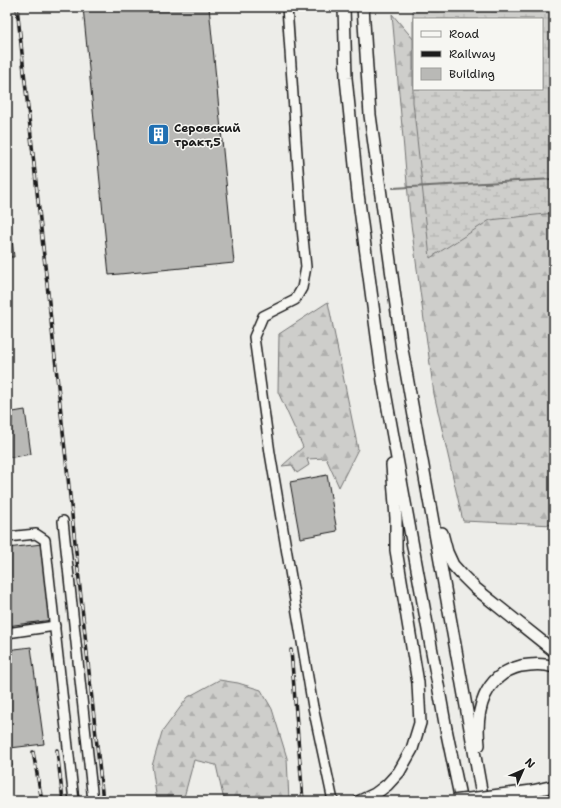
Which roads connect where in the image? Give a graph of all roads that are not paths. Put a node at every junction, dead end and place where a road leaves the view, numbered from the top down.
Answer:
1 (287, 7) edge
2 (344, 7) edge
3 (363, 7) edge
4 (383, 381) junction
5 (425, 470) junction
6 (63, 521) dead end
7 (7, 536) edge
8 (55, 626) junction
9 (7, 633) edge
10 (554, 651) edge
11 (554, 667) edge
12 (554, 786) edge
13 (74, 801) edge
14 (93, 801) edge
15 (333, 801) edge
16 (360, 801) edge
17 (453, 801) edge
18 (461, 801) edge
19 (483, 801) edge
20 (486, 801) edge

1 - 15 lane
2 - 4 main road
3 - 5 main road
4 - 16 main road
4 - 18 main road
5 - 10 main road
5 - 19 main road
6 - 14 lane
7 - 8 lane
8 - 9 lane
8 - 13 lane
11 - 20 main road
12 - 17 main road, bridge

